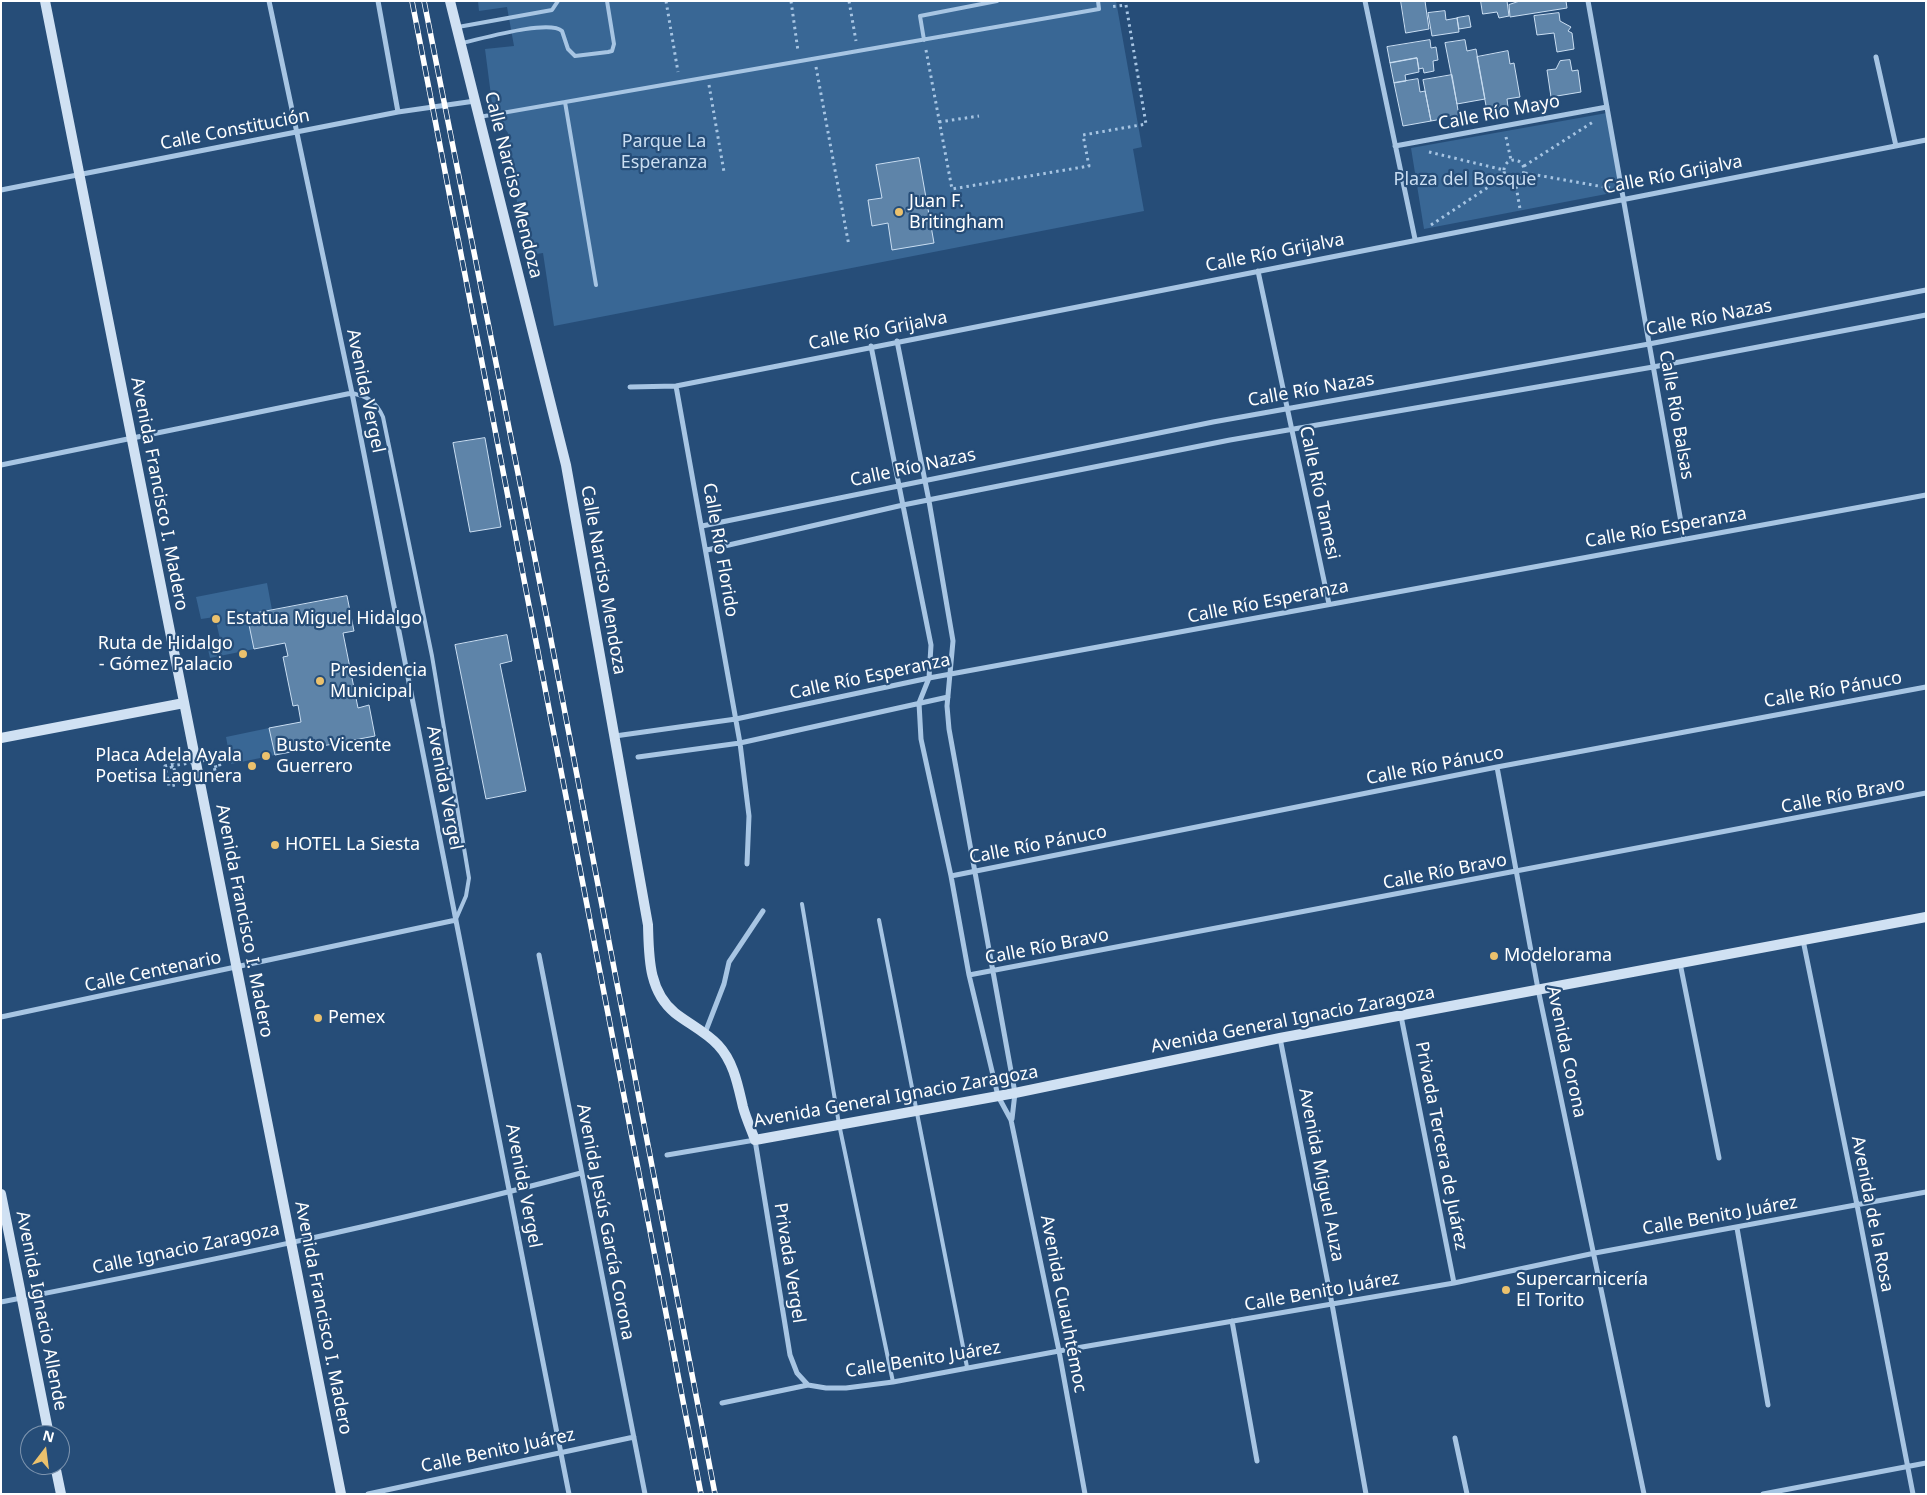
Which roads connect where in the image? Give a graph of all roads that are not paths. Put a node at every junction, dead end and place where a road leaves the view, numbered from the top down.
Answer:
1 (45, 1) edge
2 (269, 1) edge
3 (378, 1) edge
4 (450, 1) edge
5 (558, 1) edge
6 (607, 1) edge
7 (997, 1) edge
8 (1098, 1) edge
9 (1365, 1) edge
10 (1588, 1) edge
11 (456, 28) junction
12 (924, 40) junction
13 (460, 44) junction
14 (1876, 57) dead end
15 (475, 100) junction
16 (565, 102) junction
17 (1607, 107) junction
18 (398, 112) junction
19 (480, 117) junction
20 (295, 133) junction
21 (1926, 140) edge
22 (1395, 146) junction
23 (1896, 146) junction
24 (79, 174) junction
25 (1, 190) edge
26 (1624, 199) junction
27 (1415, 239) junction
28 (1258, 271) junction
29 (596, 285) dead end
30 (1926, 290) edge
31 (1926, 315) edge
32 (897, 341) junction
33 (1649, 344) junction
34 (871, 346) junction
35 (1653, 368) junction
36 (676, 386) junction
37 (630, 387) dead end
38 (352, 392) junction
39 (1287, 408) junction
40 (1291, 429) junction
41 (132, 438) junction
42 (1, 465) edge
43 (925, 479) junction
44 (899, 485) junction
45 (1926, 495) edge
46 (929, 501) junction
47 (903, 505) junction
48 (702, 526) junction
49 (1684, 539) junction
50 (707, 550) junction
51 (1329, 604) junction
52 (952, 674) junction
53 (929, 678) junction
54 (1926, 687) edge
55 (948, 697) junction
56 (184, 703) junction
57 (919, 703) junction
58 (736, 719) junction
59 (616, 736) junction
60 (1, 738) edge
61 (740, 743) junction
62 (638, 757) dead end
63 (1497, 767) junction
64 (1926, 794) edge
65 (747, 864) dead end
66 (976, 872) junction
67 (1516, 873) junction
68 (951, 876) junction
69 (802, 904) dead end
70 (764, 911) dead end
71 (1926, 917) edge
72 (456, 920) junction
73 (879, 920) dead end
74 (1803, 940) junction
75 (539, 955) dead end
76 (1680, 962) junction
77 (237, 968) junction
78 (994, 970) junction
79 (969, 975) junction
80 (1538, 989) junction
81 (1401, 1016) junction
82 (1, 1017) edge
83 (704, 1034) junction
84 (1280, 1038) junction
85 (1015, 1093) junction
86 (998, 1096) junction
87 (916, 1111) junction
88 (1011, 1120) junction
89 (839, 1124) junction
90 (755, 1140) junction
91 (667, 1154) dead end
92 (1719, 1158) dead end
93 (581, 1173) junction
94 (511, 1192) junction
95 (1926, 1192) edge
96 (1, 1194) edge
97 (1857, 1205) junction
98 (1737, 1228) junction
99 (291, 1241) junction
100 (1595, 1253) junction
101 (1454, 1283) junction
102 (22, 1298) junction
103 (1, 1302) edge
104 (1332, 1304) junction
105 (1232, 1322) junction
106 (1059, 1351) junction
107 (967, 1368) junction
108 (893, 1382) junction
109 (808, 1385) junction
110 (722, 1403) dead end
111 (1768, 1405) dead end
112 (47, 1425) edge
113 (634, 1437) junction
114 (1455, 1438) dead end
115 (560, 1451) junction
116 (1257, 1462) dead end
117 (1926, 1464) edge
118 (1907, 1467) junction
119 (57, 1475) edge
120 (61, 1494) edge
121 (341, 1494) edge
122 (368, 1494) edge
123 (569, 1494) edge
124 (646, 1494) edge
125 (1085, 1494) edge
126 (1366, 1494) edge
127 (1466, 1494) edge
128 (1644, 1494) edge
129 (1763, 1494) edge
130 (1913, 1494) edge

1 - 24 street, Avenida Francisco I. Madero
2 - 20 street, Avenida Vergel
3 - 18 street
4 - 11 street, Calle Narciso Mendoza
5 - 11 lane
6 - 13 lane
7 - 12 lane
8 - 12 lane
9 - 22 street
10 - 17 street, Calle Río Balsas
11 - 13 street, Calle Narciso Mendoza
12 - 16 lane
13 - 15 street, Calle Narciso Mendoza
14 - 23 street
15 - 18 street, Calle Constitución
15 - 19 street, Calle Narciso Mendoza
16 - 19 lane
16 - 29 lane
17 - 22 street, Calle Río Mayo
17 - 26 street, Calle Río Balsas
18 - 20 street, Calle Constitución
19 - 59 street, Calle Narciso Mendoza
20 - 24 street, Calle Constitución
20 - 38 street, Avenida Vergel
21 - 23 street, Calle Río Grijalva
22 - 27 street
23 - 26 street, Calle Río Grijalva
24 - 25 street, Calle Constitución
24 - 41 street, Avenida Francisco I. Madero
26 - 27 street, Calle Río Grijalva
26 - 33 street, Calle Río Balsas
27 - 28 street, Calle Río Grijalva
28 - 32 street, Calle Río Grijalva
28 - 39 street, Calle Río Tamesi
30 - 33 street, Calle Río Nazas
31 - 35 street, Calle Río Nazas
32 - 34 street, Calle Río Grijalva
32 - 43 street, Avenida Cuauhtémoc
33 - 35 street, Calle Río Balsas
33 - 39 street, Calle Río Nazas
34 - 36 street, Calle Río Grijalva
34 - 44 street, Avenida Cuauhtémoc
35 - 40 street, Calle Río Nazas
35 - 49 street, Calle Río Balsas
36 - 37 street, Calle Río Grijalva
36 - 48 street, Calle Río Florido
38 - 41 street
38 - 72 street, Avenida Vergel
38 - 72 lane
39 - 40 street, Calle Río Tamesi
39 - 43 street, Calle Río Nazas
40 - 46 street, Calle Río Nazas
40 - 51 street, Calle Río Tamesi
41 - 42 street
41 - 56 street, Avenida Francisco I. Madero
43 - 44 street, Calle Río Nazas
43 - 46 street, Avenida Cuauhtémoc
44 - 47 street, Avenida Cuauhtémoc
44 - 48 street, Calle Río Nazas
45 - 49 street, Calle Río Esperanza
46 - 47 street, Calle Río Nazas
46 - 52 street, Avenida Cuauhtémoc
47 - 50 street, Calle Río Nazas
47 - 53 street, Avenida Cuauhtémoc
48 - 50 street, Calle Río Florido
49 - 51 street, Calle Río Esperanza
50 - 58 street, Calle Río Florido
51 - 52 street, Calle Río Esperanza
52 - 53 street, Calle Río Esperanza
52 - 55 street, Avenida Cuauhtémoc
53 - 57 street, Avenida Cuauhtémoc
53 - 58 street, Calle Río Esperanza
54 - 63 street, Calle Río Pánuco
55 - 57 street, Calle Río Esperanza
55 - 66 street, Avenida Cuauhtémoc
56 - 60 street
56 - 77 street, Avenida Francisco I. Madero
57 - 61 street, Calle Río Esperanza
57 - 68 street, Avenida Cuauhtémoc
58 - 59 street, Calle Río Esperanza
58 - 61 street, Calle Río Florido
59 - 83 street, Calle Narciso Mendoza
61 - 62 street, Calle Río Esperanza
61 - 65 street, Calle Río Florido
63 - 66 street, Calle Río Pánuco
63 - 67 street, Avenida Corona
64 - 67 street, Calle Río Bravo
66 - 68 street, Calle Río Pánuco
66 - 78 street, Avenida Cuauhtémoc
67 - 78 street, Calle Río Bravo
67 - 80 street, Avenida Corona
68 - 79 street, Avenida Cuauhtémoc
69 - 89 lane
70 - 83 street
71 - 74 street, Avenida General Ignacio Zaragoza
72 - 77 street, Calle Centenario
72 - 94 street, Avenida Vergel
73 - 87 lane
74 - 76 street, Avenida General Ignacio Zaragoza
74 - 97 street, Avenida de la Rosa
75 - 93 street, Avenida Jesús García Corona
76 - 80 street, Avenida General Ignacio Zaragoza
76 - 92 street
77 - 82 street, Calle Centenario
77 - 99 street, Avenida Francisco I. Madero
78 - 79 street, Calle Río Bravo
78 - 85 street, Avenida Cuauhtémoc
79 - 86 street, Avenida Cuauhtémoc
80 - 81 street, Avenida General Ignacio Zaragoza
80 - 100 street, Avenida Corona
81 - 84 street, Avenida General Ignacio Zaragoza
81 - 101 street, Privada Tercera de Juárez
83 - 90 street, Calle Narciso Mendoza
84 - 85 street, Avenida General Ignacio Zaragoza
84 - 104 street, Avenida Miguel Auza
85 - 86 street, Avenida General Ignacio Zaragoza
85 - 88 street, Avenida Cuauhtémoc
86 - 87 street, Avenida General Ignacio Zaragoza
86 - 88 street, Avenida Cuauhtémoc
87 - 89 street, Avenida General Ignacio Zaragoza
87 - 107 lane
88 - 106 street, Avenida Cuauhtémoc
89 - 90 street, Avenida General Ignacio Zaragoza
89 - 108 lane
90 - 91 street, Avenida General Ignacio Zaragoza
90 - 109 street, Privada Vergel
93 - 94 street, Calle Ignacio Zaragoza
93 - 113 street, Avenida Jesús García Corona
94 - 99 street, Calle Ignacio Zaragoza
94 - 115 street, Avenida Vergel
95 - 97 street, Calle Benito Juárez
96 - 102 street, Avenida Ignacio Allende
97 - 98 street, Calle Benito Juárez
97 - 118 street, Avenida de la Rosa
98 - 100 street, Calle Benito Juárez
98 - 111 street
99 - 102 street, Calle Ignacio Zaragoza
99 - 121 street, Avenida Francisco I. Madero
100 - 101 street, Calle Benito Juárez
100 - 128 street, Avenida Corona
101 - 104 street, Calle Benito Juárez
102 - 103 street, Calle Ignacio Zaragoza
102 - 112 street, Avenida Ignacio Allende
104 - 105 street, Calle Benito Juárez
104 - 126 street, Avenida Miguel Auza
105 - 106 street, Calle Benito Juárez
105 - 116 street
106 - 107 street, Calle Benito Juárez
106 - 125 street, Avenida Cuauhtémoc
107 - 108 street, Calle Benito Juárez
108 - 109 street, Calle Benito Juárez
109 - 110 street, Calle Benito Juárez
113 - 115 street, Calle Benito Juárez
113 - 124 street, Avenida Jesús García Corona
114 - 127 street
115 - 122 street, Calle Benito Juárez
115 - 123 street, Avenida Vergel
117 - 118 street
118 - 129 street
118 - 130 street, Avenida de la Rosa
119 - 120 street

